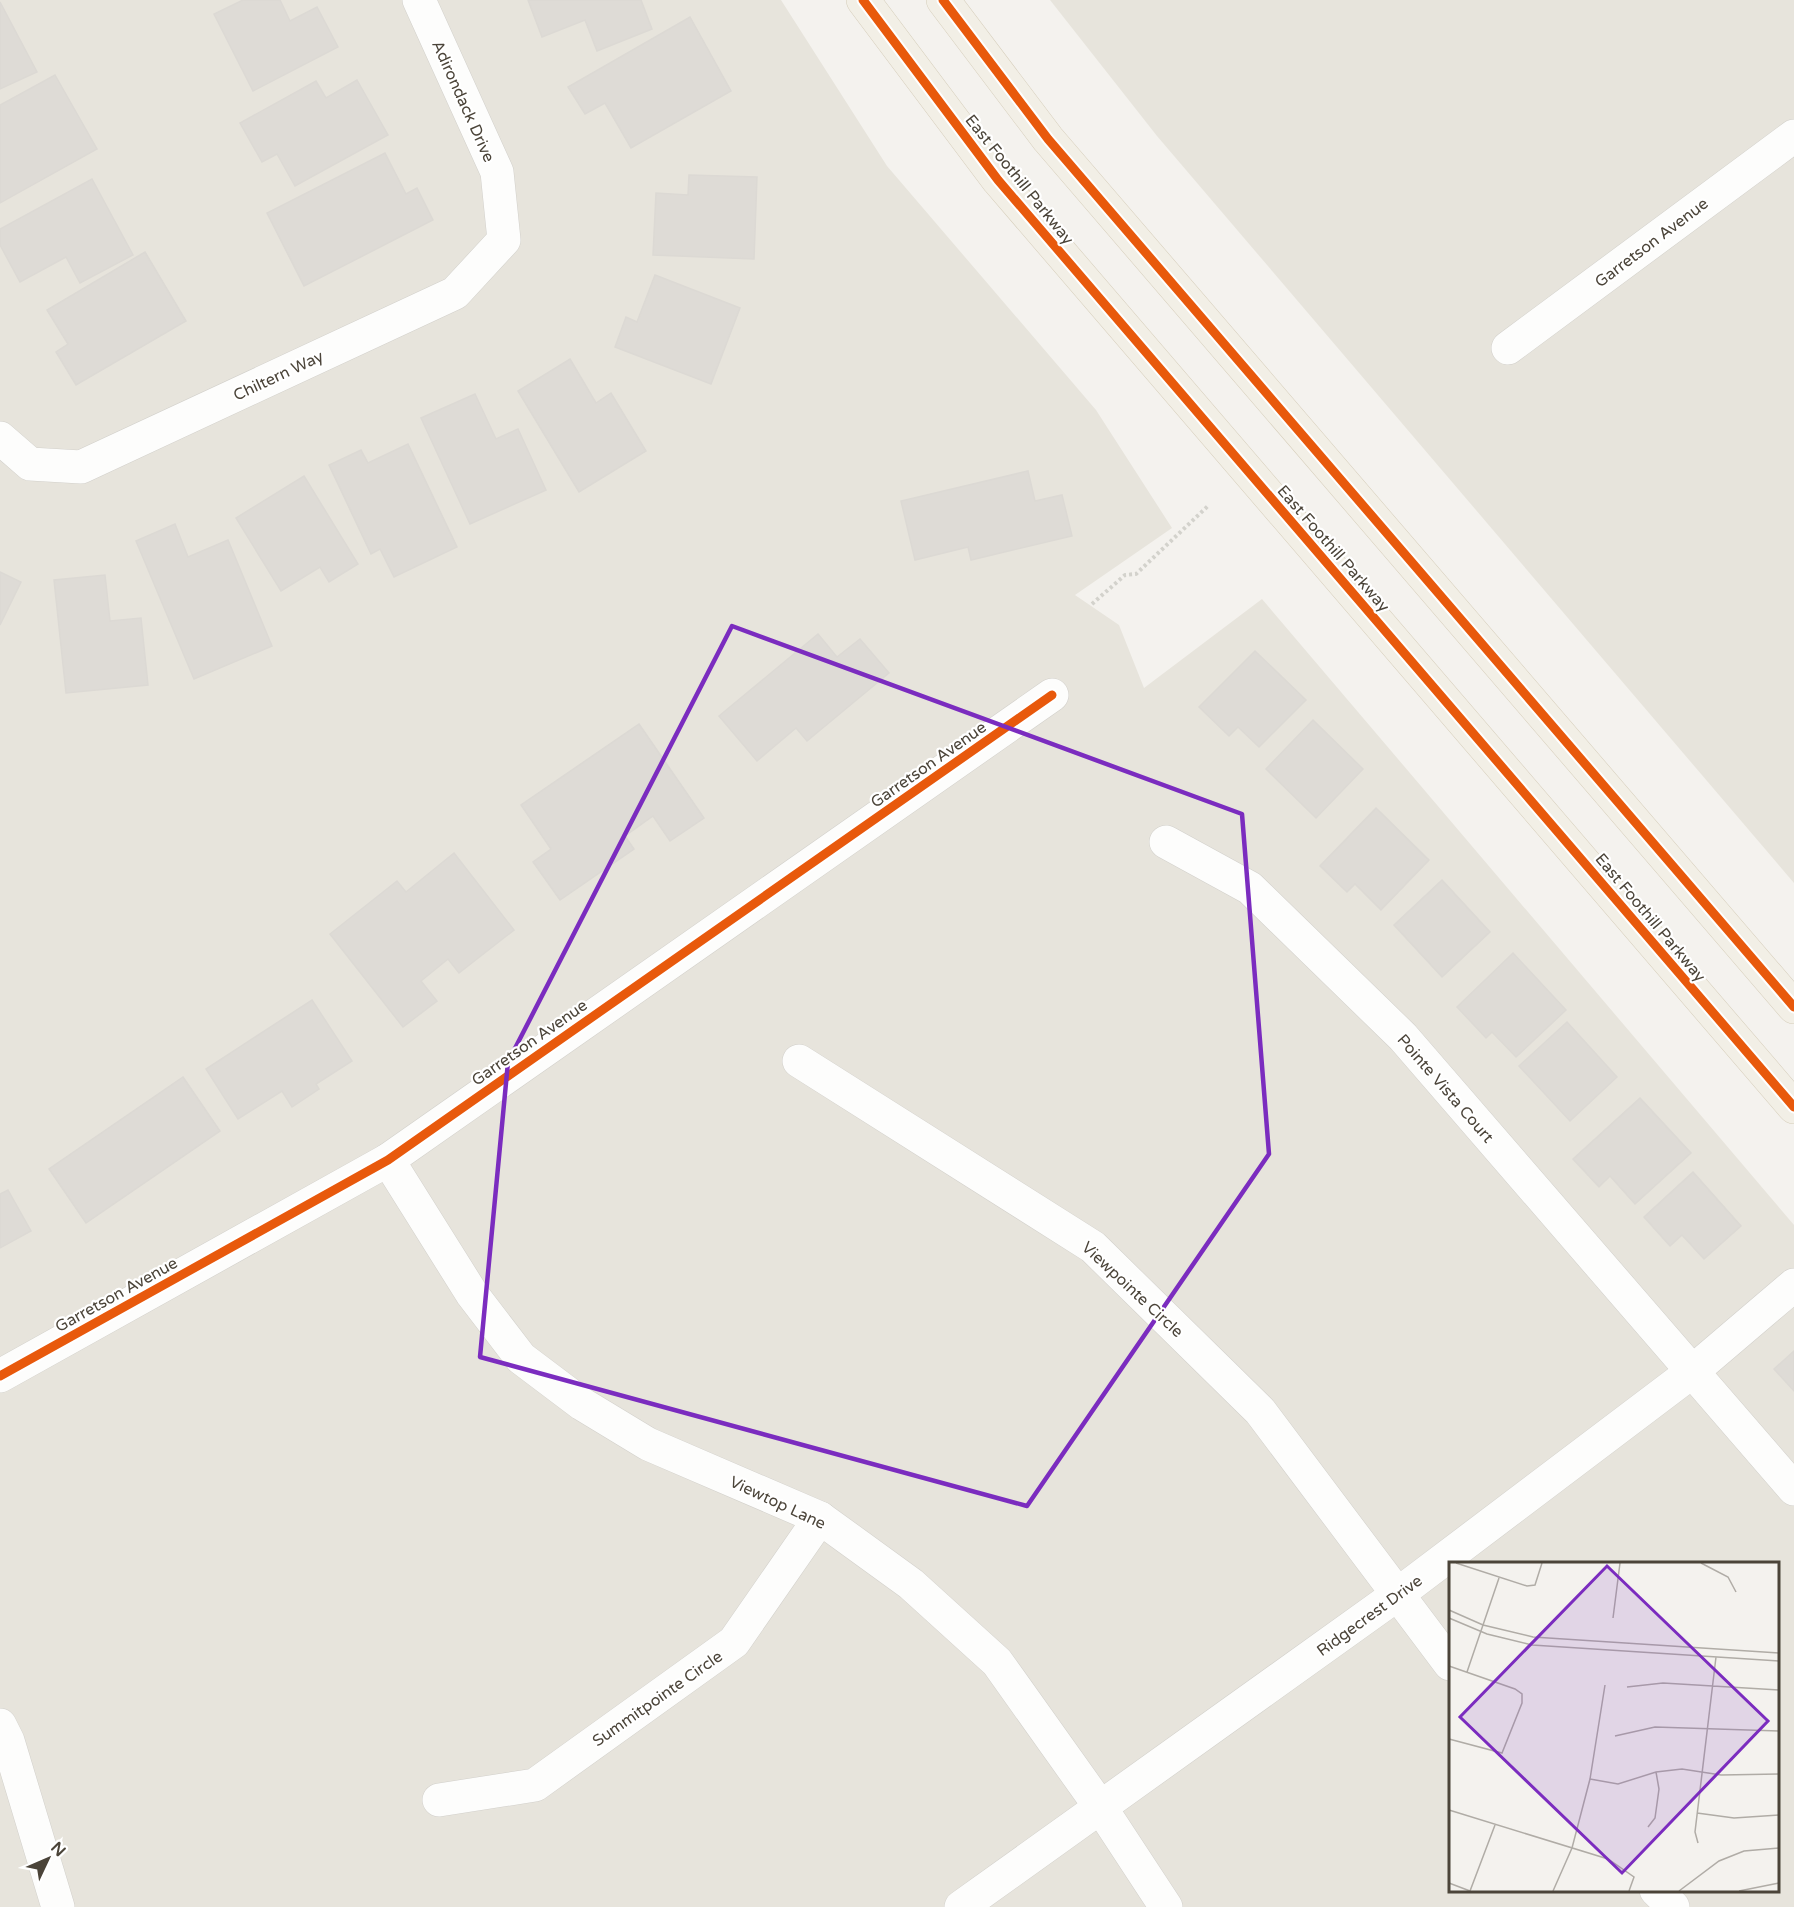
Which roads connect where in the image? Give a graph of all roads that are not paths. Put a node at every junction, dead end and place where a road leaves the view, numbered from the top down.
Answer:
1 (419, 0) edge
2 (863, 0) edge
3 (943, 0) edge
4 (1794, 136) edge
5 (504, 240) joint
6 (1508, 348) dead end
7 (0, 438) edge
8 (1052, 695) dead end
9 (1166, 842) dead end
10 (1794, 1007) edge
11 (800, 1061) dead end
12 (1794, 1107) edge
13 (388, 1160) junction
14 (1794, 1285) edge
15 (1693, 1371) junction
16 (0, 1376) edge
17 (1794, 1489) edge
18 (820, 1518) junction
19 (1398, 1594) junction
20 (1449, 1663) edge
21 (0, 1725) edge
22 (439, 1800) dead end
23 (1101, 1808) junction
24 (1658, 1892) edge
25 (58, 1907) edge
26 (961, 1907) edge
27 (1166, 1907) edge
28 (1673, 1907) edge

1 - 5 street, Adirondack Drive
2 - 12 main road, East Foothill Parkway
3 - 10 main road
4 - 6 street, Garretson Avenue
5 - 7 street, Chiltern Way
8 - 13 street, Garretson Avenue
9 - 15 street, Pointe Vista Court
11 - 19 street, Viewpointe Circle
13 - 16 street, Garretson Avenue
13 - 18 street, Viewtop Lane
14 - 15 street, Ridgecrest Drive
15 - 17 street, Pointe Vista Court
15 - 19 street, Ridgecrest Drive
18 - 22 street, Summitpointe Circle
18 - 23 street, Viewtop Lane
19 - 20 street, Viewpointe Circle
19 - 23 street, Ridgecrest Drive
21 - 25 street
23 - 26 street, Ridgecrest Drive
23 - 27 street, Viewtop Lane
24 - 28 street

